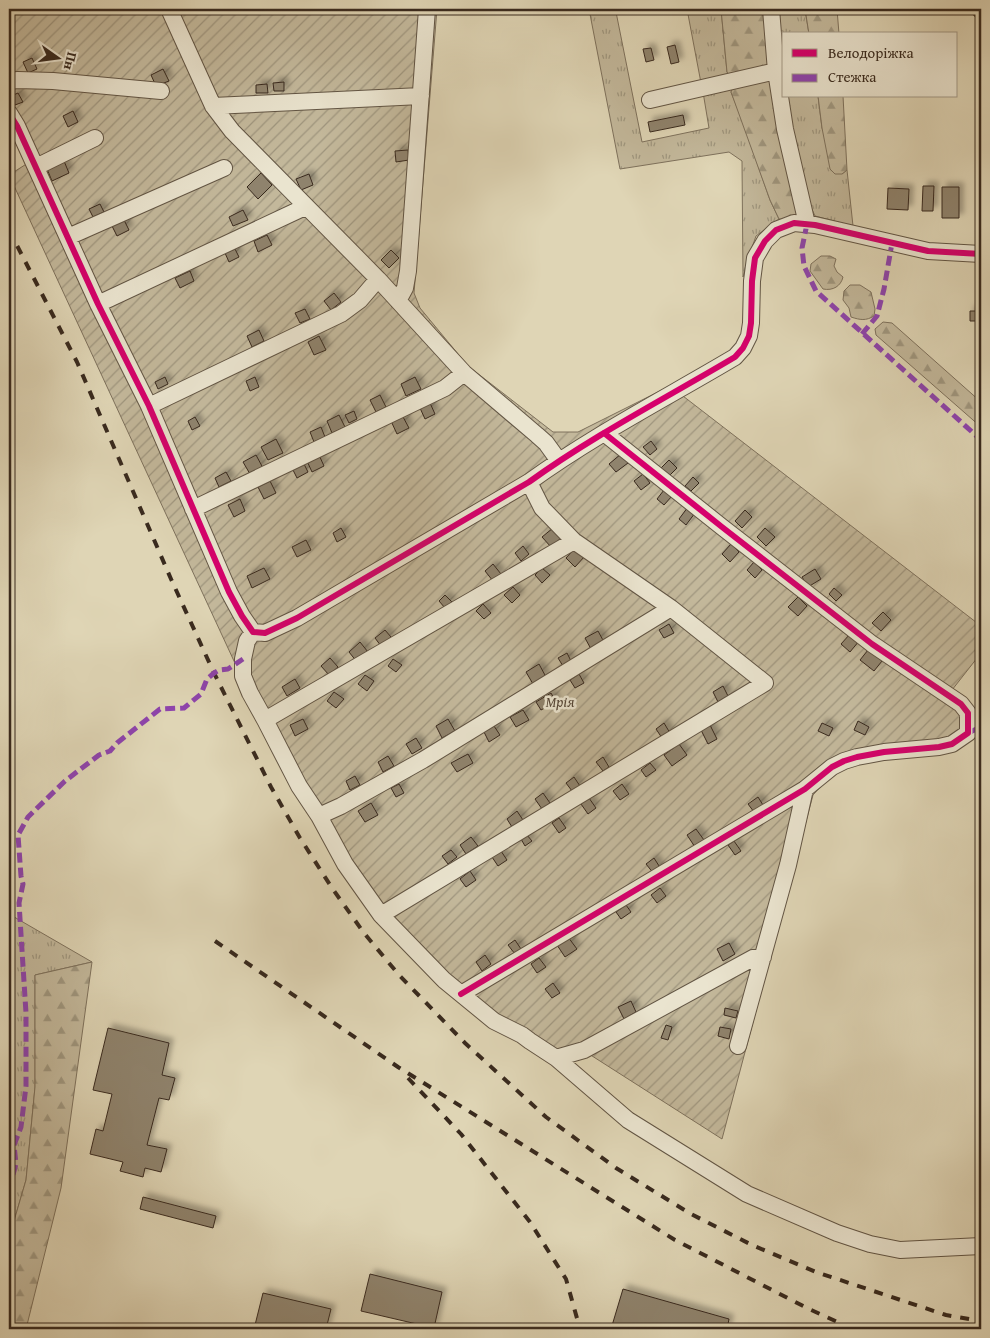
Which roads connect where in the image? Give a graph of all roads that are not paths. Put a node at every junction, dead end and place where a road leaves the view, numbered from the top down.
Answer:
1 (169, 9) edge
2 (426, 9) edge
3 (771, 9) edge
4 (776, 71) junction
5 (9, 81) edge
6 (161, 92) dead end
7 (421, 96) junction
8 (650, 100) dead end
9 (213, 106) junction
10 (9, 113) edge
11 (95, 138) dead end
12 (36, 167) junction
13 (224, 168) dead end
14 (305, 207) junction
15 (807, 224) junction
16 (68, 237) junction
17 (981, 254) edge
18 (378, 279) junction
19 (398, 301) junction
20 (98, 304) junction
21 (464, 374) junction
22 (149, 406) junction
23 (604, 433) junction
24 (559, 461) junction
25 (529, 482) junction
26 (193, 509) junction
27 (574, 541) junction
28 (671, 608) junction
29 (252, 632) junction
30 (265, 720) junction
31 (805, 789) junction
32 (319, 816) junction
33 (381, 915) junction
34 (763, 958) junction
35 (461, 994) junction
36 (738, 1046) dead end
37 (556, 1058) junction
38 (981, 1246) edge

1 - 9 street
2 - 7 street
3 - 4 street
4 - 8 street
4 - 15 street
5 - 6 street
7 - 9 street
7 - 19 street
9 - 14 street
10 - 12 street
11 - 12 street
12 - 16 street
13 - 16 street
14 - 18 street
14 - 20 street
15 - 17 street
15 - 23 street
16 - 20 street
18 - 19 street
18 - 22 street
19 - 21 street
20 - 22 street
21 - 24 street
21 - 26 street
22 - 26 street
23 - 24 street
23 - 31 street
24 - 25 street
25 - 27 street
25 - 29 street
26 - 29 street
27 - 28 street
27 - 30 street
28 - 32 street
28 - 33 street
29 - 30 street
30 - 32 street
31 - 34 street
31 - 35 street
32 - 33 street
33 - 35 street
34 - 36 street
34 - 37 street
35 - 37 street
37 - 38 street

